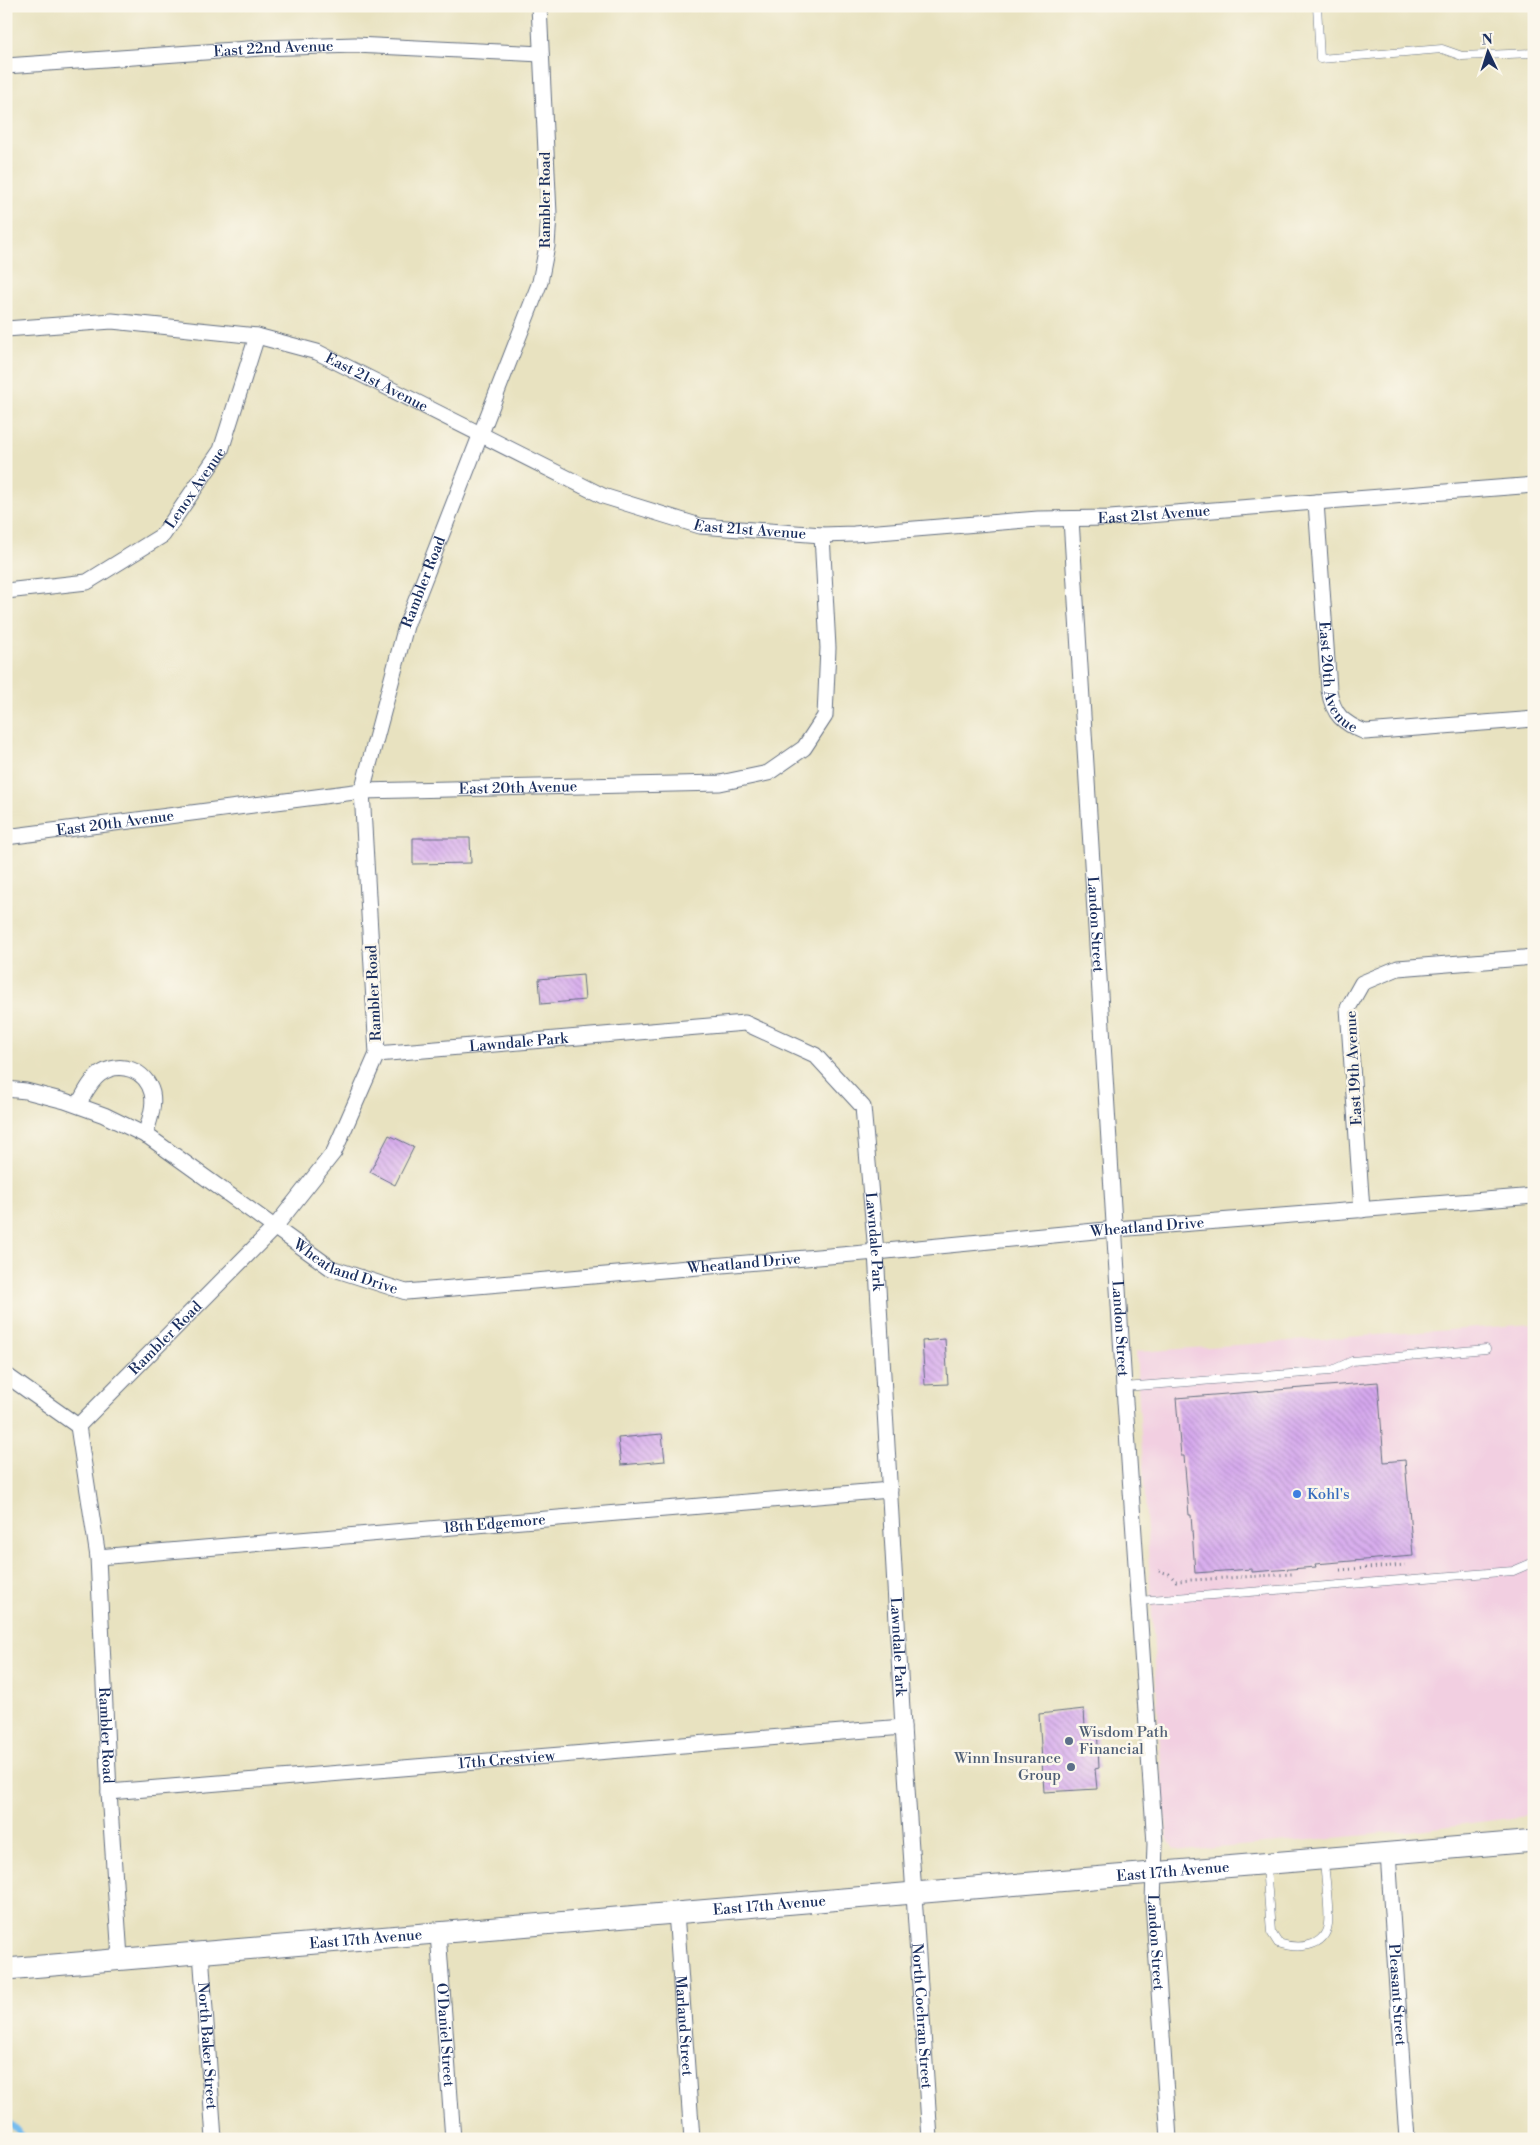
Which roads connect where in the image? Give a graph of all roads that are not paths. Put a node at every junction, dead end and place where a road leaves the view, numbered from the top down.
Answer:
1 (539, 6) edge
2 (1317, 6) edge
3 (1534, 53) edge
4 (541, 54) junction
5 (6, 66) edge
6 (6, 329) edge
7 (256, 336) junction
8 (481, 434) junction
9 (1534, 485) edge
10 (1316, 502) junction
11 (1071, 519) junction
12 (822, 535) junction
13 (6, 591) edge
14 (1534, 719) edge
15 (362, 791) junction
16 (6, 837) edge
17 (1534, 957) edge
18 (377, 1054) junction
19 (6, 1089) edge
20 (78, 1105) junction
21 (145, 1135) junction
22 (1534, 1196) edge
23 (1362, 1210) junction
24 (274, 1228) junction
25 (1116, 1229) junction
26 (876, 1252) junction
27 (1486, 1349) dead end
28 (6, 1375) edge
29 (1124, 1387) junction
30 (78, 1426) junction
31 (890, 1490) junction
32 (98, 1557) junction
33 (1534, 1562) edge
34 (1138, 1601) junction
35 (903, 1727) junction
36 (110, 1792) junction
37 (1534, 1841) edge
38 (1388, 1853) junction
39 (1324, 1859) junction
40 (1266, 1863) junction
41 (1154, 1873) junction
42 (914, 1892) junction
43 (676, 1912) junction
44 (438, 1933) junction
45 (202, 1952) junction
46 (120, 1958) junction
47 (6, 1969) edge
48 (214, 2139) edge
49 (453, 2139) edge
50 (692, 2139) edge
51 (930, 2139) edge
52 (1169, 2139) edge
53 (1407, 2139) edge

1 - 4 street, Rambler Road
2 - 3 lane
4 - 5 street, East 22nd Avenue
4 - 8 street, Rambler Road
6 - 7 street, East 21st Avenue
7 - 8 street, East 21st Avenue
7 - 13 street, Lenox Avenue
8 - 12 street, East 21st Avenue
8 - 15 street, Rambler Road
9 - 10 street, East 21st Avenue
10 - 11 street, East 21st Avenue
10 - 14 street, East 20th Avenue
11 - 12 street, East 21st Avenue
11 - 25 street, Landon Street
12 - 15 street, East 20th Avenue
15 - 16 street, East 20th Avenue
15 - 18 street, Rambler Road
17 - 23 street, East 19th Avenue
18 - 24 street, Rambler Road
18 - 26 street, Lawndale Park
19 - 20 street, Wheatland Drive
20 - 21 street, Wheatland Drive
20 - 21 street
21 - 24 street, Wheatland Drive
22 - 23 street, Wheatland Drive
23 - 25 street, Wheatland Drive
24 - 26 street, Wheatland Drive
24 - 30 street, Rambler Road
25 - 26 street, Wheatland Drive
25 - 29 street, Landon Street
26 - 31 street, Lawndale Park
27 - 29 lane
28 - 30 street
29 - 34 street, Landon Street
30 - 32 street, Rambler Road
31 - 32 street, 18th Edgemore
31 - 35 street, Lawndale Park
32 - 36 street, Rambler Road
33 - 34 lane
34 - 41 street, Landon Street
35 - 36 street, 17th Crestview
35 - 42 street, Lawndale Park
36 - 46 street, Rambler Road
37 - 38 street, East 17th Avenue
38 - 39 street, East 17th Avenue
38 - 53 street, Pleasant Street
39 - 40 street, East 17th Avenue
39 - 40 lane
40 - 41 street, East 17th Avenue
41 - 42 street, East 17th Avenue
41 - 52 street, Landon Street
42 - 43 street, East 17th Avenue
42 - 51 street, North Cochran Street
43 - 44 street, East 17th Avenue
43 - 50 street, Marland Street
44 - 45 street, East 17th Avenue
44 - 49 street, O'Daniel Street
45 - 46 street, East 17th Avenue
45 - 48 street, North Baker Street
46 - 47 street, East 17th Avenue

